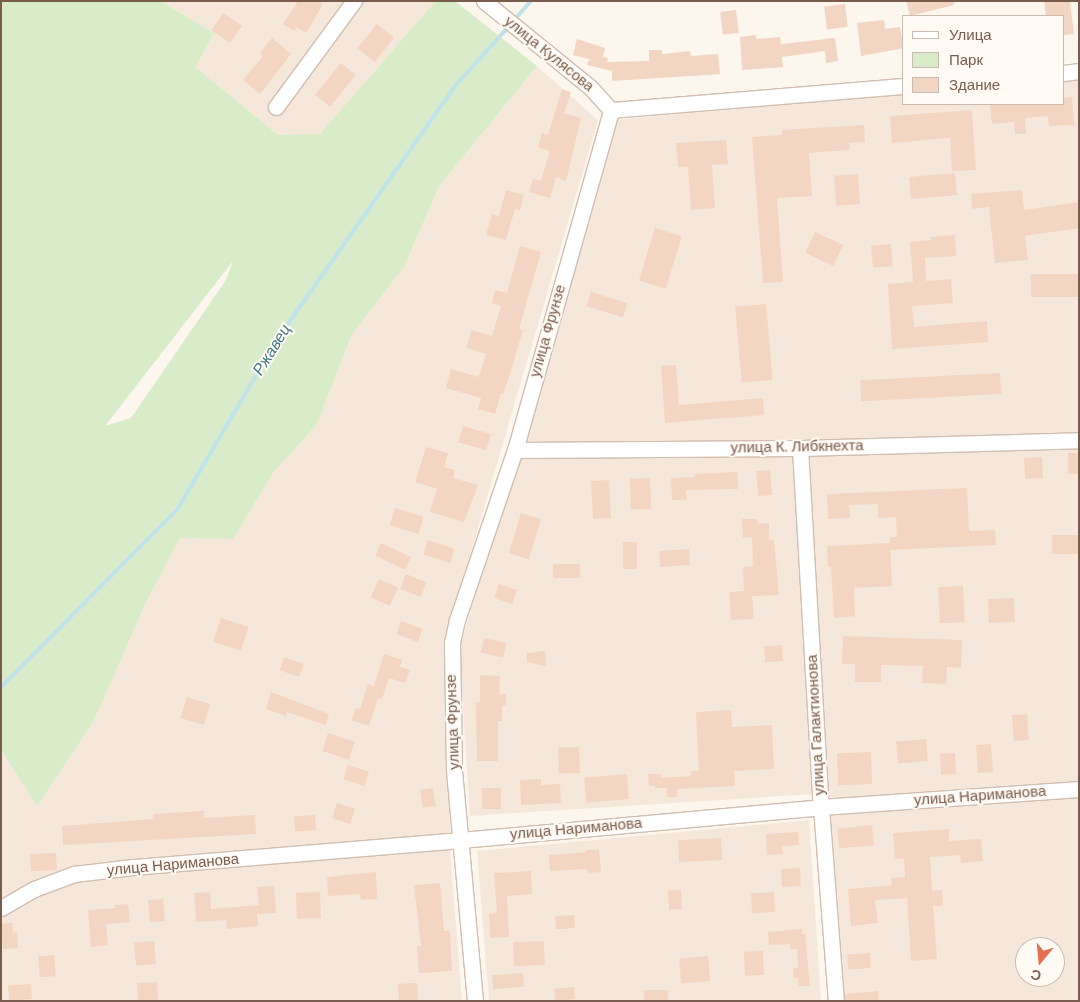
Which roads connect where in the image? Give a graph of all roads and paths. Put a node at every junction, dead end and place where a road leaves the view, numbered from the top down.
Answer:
1 (354, 1) edge
2 (484, 1) edge
3 (1079, 71) edge
4 (1065, 73) edge
5 (902, 86) edge
6 (276, 107) dead end
7 (611, 110) junction
8 (1079, 440) edge
9 (800, 448) junction
10 (515, 450) junction
11 (1079, 789) edge
12 (821, 806) junction
13 (460, 840) junction
14 (1, 908) edge
15 (476, 1001) edge
16 (836, 1001) edge

1 - 6 street
2 - 7 street, улица Кулясова
3 - 4 street
5 - 7 street
7 - 10 street, улица Фрунзе
8 - 9 street, улица К. Либкнехта
9 - 10 street, улица К. Либкнехта
9 - 12 street, улица Галактионова
10 - 13 street, улица Фрунзе
11 - 12 street, улица Нариманова
12 - 13 street, улица Нариманова
12 - 16 street, улица Галактионова
13 - 14 street, улица Нариманова
13 - 15 street, улица Фрунзе

